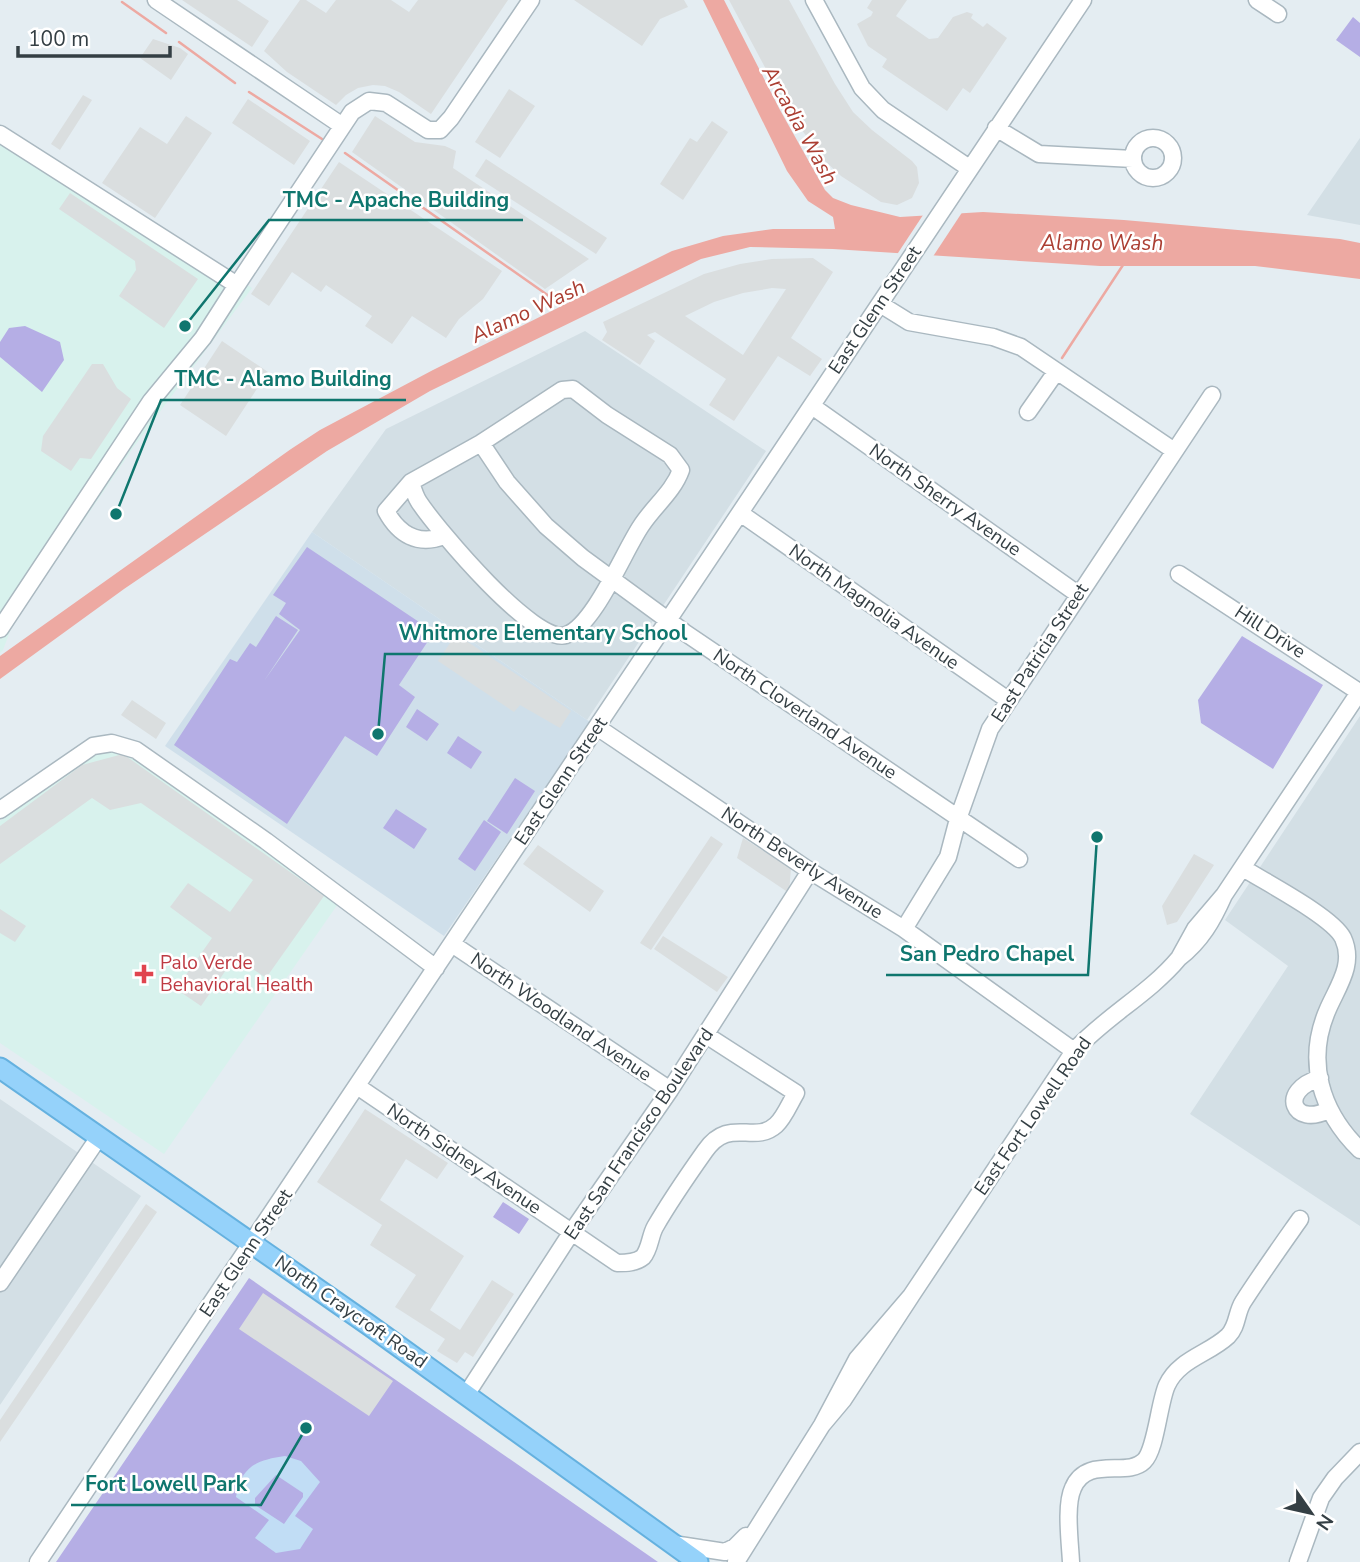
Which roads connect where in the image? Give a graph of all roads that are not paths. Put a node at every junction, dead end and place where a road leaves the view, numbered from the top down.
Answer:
1 (156, 0) edge
2 (531, 0) edge
3 (814, 0) edge
4 (1083, 0) edge
5 (1257, 0) edge
6 (1278, 15) dead end
7 (341, 125) junction
8 (996, 128) junction
9 (0, 134) edge
10 (1133, 159) dead end
11 (970, 168) junction
12 (237, 285) junction
13 (880, 304) junction
14 (1056, 372) junction
15 (1212, 395) dead end
16 (812, 406) junction
17 (1028, 412) dead end
18 (481, 443) junction
19 (1173, 450) junction
20 (411, 482) junction
21 (740, 513) junction
22 (444, 536) junction
23 (1179, 574) dead end
24 (612, 579) junction
25 (1079, 595) junction
26 (668, 621) junction
27 (0, 629) edge
28 (1360, 691) edge
29 (1008, 700) junction
30 (597, 727) junction
31 (0, 810) edge
32 (958, 819) junction
33 (1019, 859) dead end
34 (1243, 868) junction
35 (810, 871) junction
36 (904, 929) junction
37 (453, 944) junction
38 (436, 968) junction
39 (706, 1035) junction
40 (1074, 1051) junction
41 (0, 1068) edge
42 (1320, 1078) junction
43 (358, 1086) junction
44 (670, 1090) junction
45 (1328, 1110) junction
46 (99, 1137) junction
47 (1360, 1150) edge
48 (1300, 1219) dead end
49 (571, 1233) junction
50 (253, 1243) junction
51 (0, 1283) edge
52 (466, 1395) junction
53 (1360, 1452) edge
54 (760, 1522) junction
55 (673, 1544) junction
56 (38, 1562) edge
57 (698, 1562) edge
58 (736, 1562) edge
59 (1071, 1562) edge
60 (1297, 1562) edge

1 - 7 street
2 - 7 street
3 - 11 street
4 - 8 street, East Glenn Street
5 - 6 street
7 - 12 street
8 - 10 street
8 - 11 street, East Glenn Street
9 - 12 street
11 - 13 street, East Glenn Street
12 - 27 street
13 - 14 street
13 - 16 street, East Glenn Street
14 - 17 street
14 - 19 street
15 - 19 street, East Patricia Street
16 - 21 street, East Glenn Street
16 - 25 street, North Sherry Avenue
18 - 20 street
18 - 24 street, North Cloverland Avenue
18 - 24 street
19 - 25 street, East Patricia Street
20 - 22 street
20 - 22 street
21 - 26 street, East Glenn Street
21 - 29 street, North Magnolia Avenue
22 - 24 street
23 - 28 street, Hill Drive
24 - 26 street, North Cloverland Avenue
25 - 29 street, East Patricia Street
26 - 30 street, East Glenn Street
26 - 32 street, North Cloverland Avenue
28 - 34 street, East Fort Lowell Road
29 - 32 street, East Patricia Street
30 - 35 street, North Beverly Avenue
30 - 37 street, East Glenn Street
31 - 38 street
32 - 33 street, North Cloverland Avenue
32 - 36 street, East Patricia Street
34 - 40 street, East Fort Lowell Road
34 - 42 street
35 - 36 street, North Beverly Avenue
35 - 39 street, East San Francisco Boulevard
36 - 40 street, North Beverly Avenue
37 - 38 street, East Glenn Street
37 - 44 street, North Woodland Avenue
38 - 43 street, East Glenn Street
39 - 44 street, East San Francisco Boulevard
39 - 49 street, North Sidney Avenue
40 - 54 street, East Fort Lowell Road
41 - 46 main road, North Craycroft Road
42 - 45 street
42 - 45 street
43 - 49 street, North Sidney Avenue
43 - 50 street, East Glenn Street
44 - 49 street, East San Francisco Boulevard
45 - 47 street
46 - 50 main road, North Craycroft Road
46 - 51 street
48 - 59 street
49 - 52 street, East San Francisco Boulevard
50 - 52 main road, North Craycroft Road
50 - 56 street, East Glenn Street
52 - 55 main road, North Craycroft Road
53 - 60 street
54 - 55 street
54 - 58 street, East Fort Lowell Road
55 - 57 main road, North Craycroft Road

